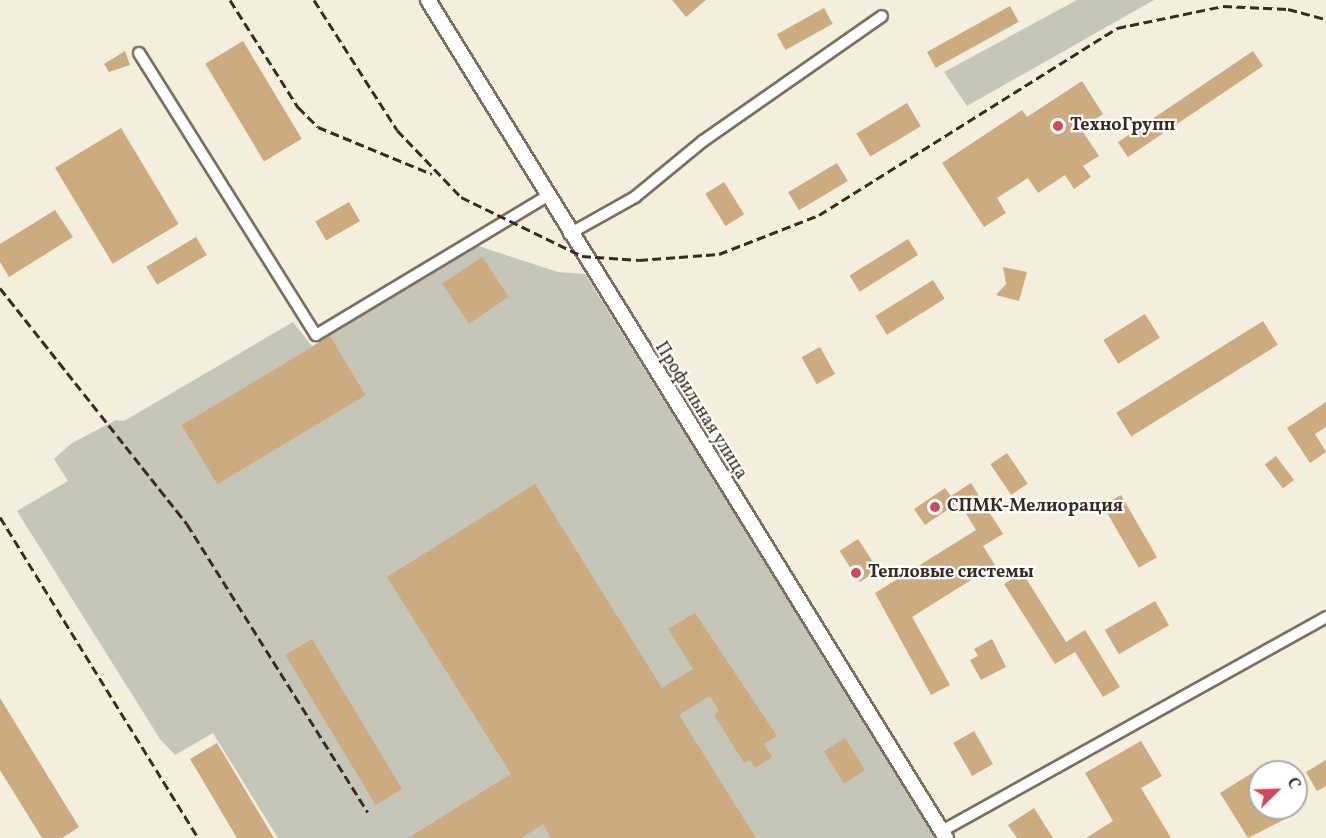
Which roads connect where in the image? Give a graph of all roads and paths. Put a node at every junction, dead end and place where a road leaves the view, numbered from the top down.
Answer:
1 (428, 0) edge
2 (882, 16) dead end
3 (139, 53) dead end
4 (546, 197) junction
5 (569, 234) junction
6 (1326, 617) edge
7 (944, 834) edge

1 - 4 street, Профильная улица
2 - 5 street
3 - 4 street
4 - 5 street, Профильная улица
5 - 7 street, Профильная улица
6 - 7 street

